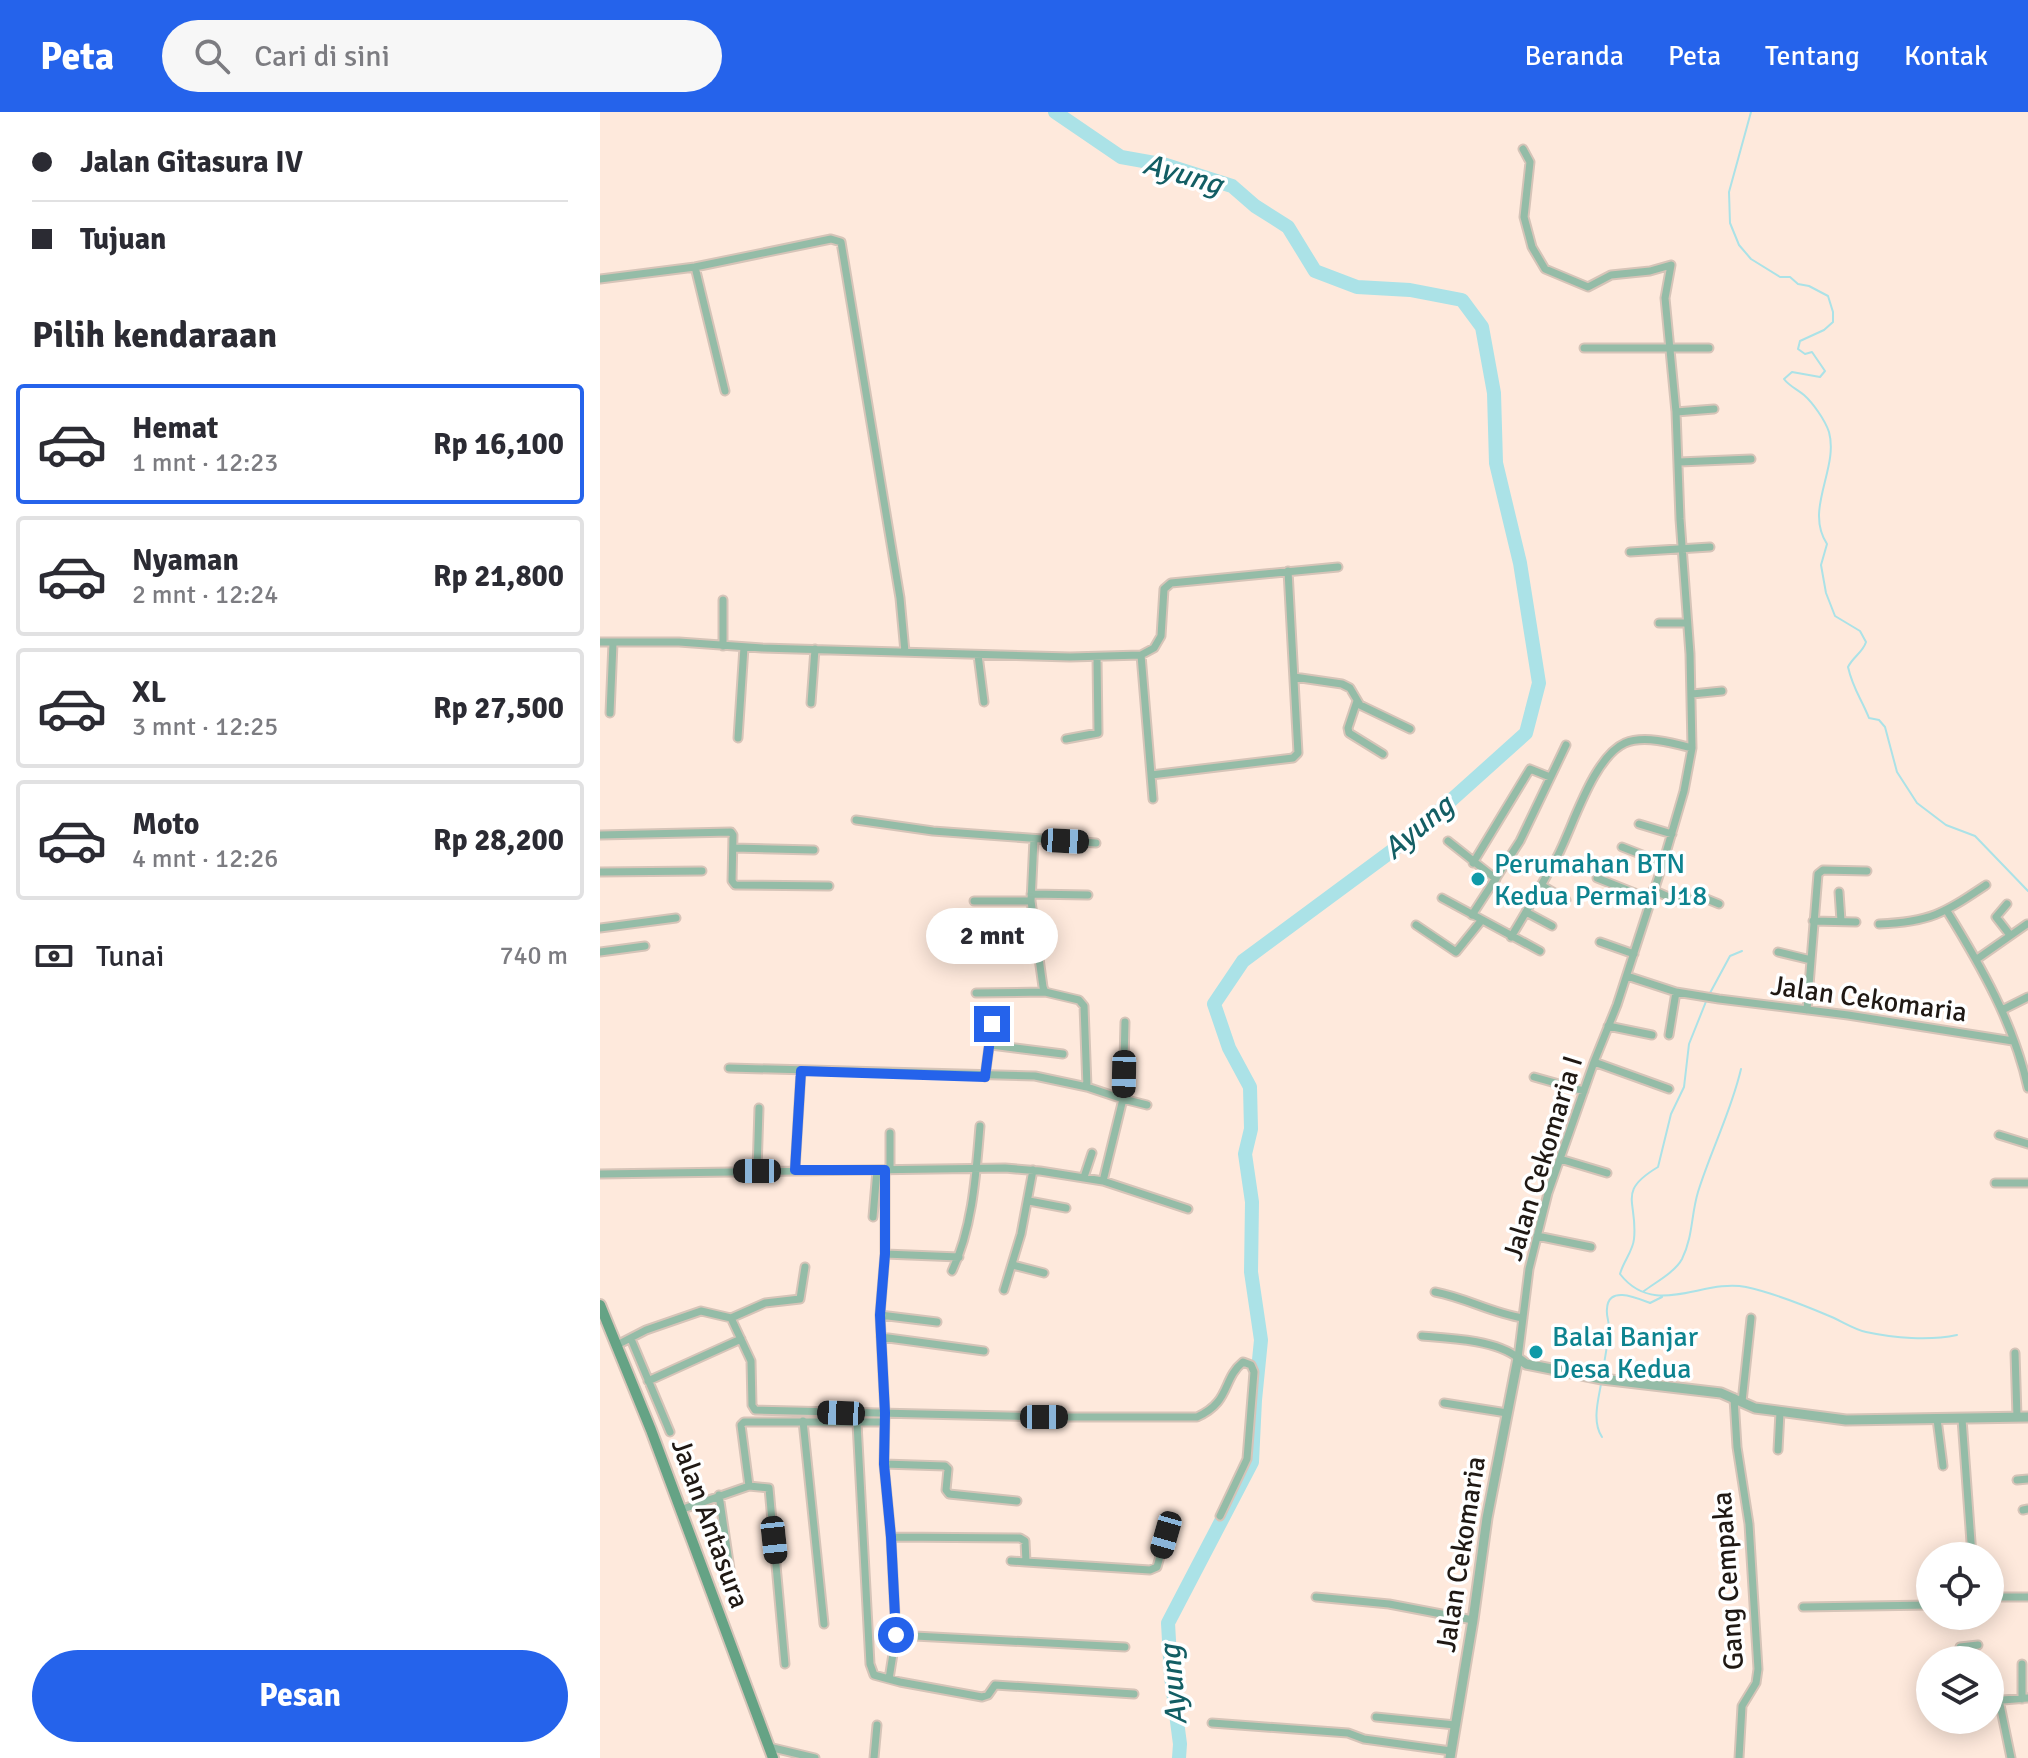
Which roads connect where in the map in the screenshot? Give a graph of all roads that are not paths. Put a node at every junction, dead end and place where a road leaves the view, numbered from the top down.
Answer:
1 (1523, 149) dead end
2 (695, 267) junction
3 (600, 279) edge
4 (1584, 348) dead end
5 (1709, 348) dead end
6 (1669, 350) junction
7 (725, 391) dead end
8 (1714, 409) dead end
9 (1676, 412) junction
10 (1751, 459) dead end
11 (1679, 462) junction
12 (1710, 547) dead end
13 (1682, 549) junction
14 (1630, 552) dead end
15 (1338, 567) dead end
16 (1288, 571) junction
17 (723, 600) dead end
18 (1659, 623) dead end
19 (1687, 623) junction
20 (600, 642) edge
21 (613, 643) junction
22 (723, 646) junction
23 (744, 647) junction
24 (815, 649) junction
25 (905, 652) junction
26 (978, 655) junction
27 (1141, 655) junction
28 (1097, 657) junction
29 (1294, 677) junction
30 (610, 690) junction
31 (1722, 691) dead end
32 (600, 693) edge
33 (1692, 694) junction
34 (1357, 701) junction
35 (984, 702) dead end
36 (811, 703) dead end
37 (610, 713) dead end
38 (1410, 729) dead end
39 (738, 738) dead end
40 (1066, 739) dead end
41 (1566, 745) dead end
42 (1692, 748) junction
43 (1383, 754) dead end
44 (1151, 775) junction
45 (1550, 777) junction
46 (1153, 799) dead end
47 (856, 820) dead end
48 (1639, 824) dead end
49 (1672, 834) junction
50 (600, 835) edge
51 (1034, 839) junction
52 (1448, 841) dead end
53 (1096, 843) dead end
54 (1622, 847) dead end
55 (733, 848) junction
56 (814, 850) dead end
57 (1473, 863) junction
58 (1663, 863) junction
59 (702, 871) dead end
60 (1867, 871) dead end
61 (600, 872) edge
62 (1597, 878) dead end
63 (1496, 879) junction
64 (1541, 885) junction
65 (1986, 885) dead end
66 (829, 886) dead end
67 (1839, 892) dead end
68 (1088, 895) dead end
69 (1651, 895) junction
70 (1031, 898) junction
71 (1442, 898) dead end
72 (1566, 900) dead end
73 (974, 901) dead end
74 (1719, 904) dead end
75 (2007, 904) dead end
76 (1947, 911) junction
77 (1526, 912) junction
78 (1472, 915) junction
79 (676, 918) dead end
80 (1481, 921) junction
81 (1813, 921) junction
82 (1841, 921) junction
83 (1856, 922) dead end
84 (1879, 924) dead end
85 (2027, 924) edge
86 (1416, 925) dead end
87 (1552, 926) dead end
88 (600, 928) edge
89 (2010, 935) junction
90 (1511, 937) junction
91 (970, 938) dead end
92 (1036, 942) junction
93 (1600, 942) dead end
94 (645, 946) dead end
95 (1540, 951) dead end
96 (600, 952) edge
97 (1778, 952) dead end
98 (1634, 954) junction
99 (1977, 959) junction
100 (1811, 960) junction
101 (1627, 976) junction
102 (1045, 992) junction
103 (1676, 992) junction
104 (976, 993) dead end
105 (2028, 997) edge
106 (1807, 1010) junction
107 (2002, 1010) junction
108 (1125, 1022) dead end
109 (992, 1024) dead end
110 (1608, 1026) junction
111 (1652, 1035) dead end
112 (1669, 1035) dead end
113 (2013, 1041) junction
114 (991, 1045) junction
115 (2028, 1052) edge
116 (1063, 1054) dead end
117 (2018, 1056) junction
118 (1594, 1062) junction
119 (729, 1068) dead end
120 (801, 1071) junction
121 (985, 1077) junction
122 (1534, 1077) dead end
123 (2027, 1077) edge
124 (1087, 1087) junction
125 (2028, 1088) edge
126 (1669, 1089) dead end
127 (1584, 1091) junction
128 (1123, 1099) junction
129 (1147, 1105) dead end
130 (759, 1108) dead end
131 (980, 1126) dead end
132 (890, 1133) dead end
133 (1999, 1135) dead end
134 (2028, 1144) edge
135 (1092, 1153) dead end
136 (1560, 1159) junction
137 (976, 1169) junction
138 (795, 1170) junction
139 (884, 1170) junction
140 (1033, 1170) junction
141 (757, 1171) junction
142 (1607, 1173) dead end
143 (600, 1174) edge
144 (1084, 1177) junction
145 (1103, 1181) junction
146 (1995, 1183) dead end
147 (2028, 1183) edge
148 (1029, 1201) junction
149 (1066, 1208) dead end
150 (1188, 1209) dead end
151 (873, 1217) dead end
152 (1537, 1236) junction
153 (1591, 1247) dead end
154 (885, 1254) junction
155 (959, 1257) junction
156 (1013, 1265) junction
157 (805, 1267) dead end
158 (952, 1271) dead end
159 (1044, 1273) dead end
160 (1004, 1290) dead end
161 (1435, 1292) dead end
162 (600, 1305) edge
163 (880, 1315) junction
164 (731, 1318) junction
165 (1523, 1318) junction
166 (1751, 1318) dead end
167 (937, 1322) dead end
168 (1422, 1336) dead end
169 (881, 1337) junction
170 (631, 1339) junction
171 (741, 1339) junction
172 (617, 1345) junction
173 (984, 1351) dead end
174 (2015, 1353) dead end
175 (1518, 1358) junction
176 (648, 1381) junction
177 (1738, 1400) junction
178 (1444, 1403) dead end
179 (1780, 1412) junction
180 (885, 1413) junction
181 (1507, 1413) junction
182 (2023, 1417) edge
183 (1937, 1419) junction
184 (1962, 1419) junction
185 (803, 1421) junction
186 (884, 1422) junction
187 (857, 1423) junction
188 (670, 1432) dead end
189 (1778, 1450) dead end
190 (884, 1464) junction
191 (1943, 1466) dead end
192 (2028, 1479) edge
193 (2017, 1480) dead end
194 (749, 1486) junction
195 (719, 1495) junction
196 (1017, 1501) dead end
197 (680, 1510) junction
198 (1220, 1516) dead end
199 (1166, 1535) dead end
200 (891, 1537) junction
201 (1971, 1542) edge
202 (1011, 1561) dead end
203 (1026, 1562) junction
204 (730, 1569) dead end
205 (1316, 1597) dead end
206 (2004, 1597) edge
207 (2028, 1597) edge
208 (1916, 1605) edge
209 (1803, 1607) dead end
210 (1473, 1620) junction
211 (824, 1624) dead end
212 (896, 1635) junction
213 (1978, 1645) dead end
214 (1969, 1646) edge
215 (1125, 1647) dead end
216 (785, 1664) dead end
217 (2022, 1664) dead end
218 (889, 1679) junction
219 (1134, 1694) dead end
220 (2025, 1698) edge
221 (2004, 1700) edge
222 (1376, 1717) dead end
223 (1212, 1723) dead end
224 (877, 1725) dead end
225 (1455, 1725) junction
226 (2004, 1734) edge
227 (771, 1753) edge
228 (1451, 1755) edge
229 (815, 1758) edge
230 (874, 1758) edge
231 (1739, 1758) edge
232 (2011, 1758) edge

1 - 6 street, Jalan Cekomaria I
2 - 3 street
2 - 7 street
2 - 25 street
4 - 6 street
5 - 6 street
6 - 9 street, Jalan Cekomaria I
8 - 9 street
9 - 11 street, Jalan Cekomaria I
10 - 11 street
11 - 13 street, Jalan Cekomaria I
12 - 13 street
13 - 14 street
13 - 19 street, Jalan Cekomaria I
15 - 16 street
16 - 27 street
16 - 29 street
17 - 22 street
18 - 19 street
19 - 33 street, Jalan Cekomaria I
20 - 21 street
21 - 22 street
21 - 30 street
22 - 23 street
23 - 24 street
23 - 39 street
24 - 25 street
24 - 36 street
25 - 26 street
26 - 28 street
26 - 35 street
27 - 28 street
27 - 44 street
28 - 40 street
29 - 34 street
29 - 44 street
30 - 32 street
30 - 37 street
31 - 33 street
33 - 42 street, Jalan Cekomaria I
34 - 38 street
34 - 43 street
41 - 45 street
42 - 49 street, Jalan Cekomaria I
42 - 64 street
44 - 46 street
45 - 57 street
45 - 63 street
47 - 51 street
48 - 49 street
49 - 58 street, Jalan Cekomaria I
50 - 55 street
51 - 53 street
51 - 70 street
52 - 57 street
54 - 58 street
55 - 56 street
55 - 66 street
57 - 63 street
58 - 69 street, Jalan Cekomaria I
59 - 61 street
60 - 81 street
62 - 69 street
63 - 78 street
64 - 72 street
64 - 77 street
65 - 76 street
67 - 82 street
68 - 70 street
69 - 74 street
69 - 98 street, Jalan Cekomaria I
70 - 73 street
70 - 92 street
71 - 78 street
75 - 89 street
76 - 84 street
76 - 99 street
77 - 87 street
77 - 90 street
78 - 80 street
79 - 88 street
80 - 86 street
80 - 90 street
81 - 82 street
81 - 100 street
82 - 83 street
85 - 89 street
89 - 99 street
90 - 95 street
91 - 92 street
92 - 102 street
93 - 98 street
94 - 96 street
97 - 100 street
98 - 101 street, Jalan Cekomaria I
99 - 107 street
100 - 106 street
101 - 103 street, Jalan Cekomaria
101 - 110 street, Jalan Cekomaria I
102 - 104 street
102 - 124 street
103 - 106 street, Jalan Cekomaria
103 - 112 street
105 - 107 street
106 - 113 street, Jalan Cekomaria
107 - 113 street
108 - 128 street
109 - 114 street
110 - 111 street
110 - 118 street, Jalan Cekomaria I
113 - 117 street
114 - 116 street
114 - 121 street
115 - 117 street
117 - 123 street
118 - 126 street
118 - 127 street, Jalan Cekomaria I
119 - 120 street
120 - 121 street
120 - 138 street
121 - 124 street
122 - 127 street
123 - 125 street
124 - 128 street
127 - 136 street, Jalan Cekomaria I
128 - 129 street
128 - 145 street
130 - 141 street
131 - 137 street
132 - 139 street
133 - 134 street
135 - 144 street
136 - 142 street
136 - 152 street, Jalan Cekomaria I
137 - 139 street
137 - 140 street
137 - 155 street
138 - 139 street
138 - 141 street
139 - 151 street
139 - 154 street
140 - 144 street
140 - 148 street
141 - 143 street
144 - 145 street
145 - 150 street
146 - 147 street
148 - 149 street
148 - 156 street
152 - 153 street
152 - 165 street, Jalan Cekomaria I
154 - 155 street
154 - 163 street
155 - 158 street
156 - 159 street
156 - 160 street
157 - 164 street
161 - 165 street
162 - 172 main road, Jalan Antasura
163 - 167 street
163 - 169 street
164 - 170 street
164 - 171 street
165 - 175 street, Jalan Cekomaria I
166 - 177 street, Gang Cempaka
168 - 175 street
169 - 173 street
169 - 180 street
170 - 172 street
170 - 176 street
171 - 176 street
171 - 180 street
172 - 197 main road, Jalan Antasura
174 - 182 street
175 - 177 street
175 - 181 street, Jalan Cekomaria
176 - 188 street
177 - 179 street
177 - 231 street, Gang Cempaka
178 - 181 street
179 - 183 street
179 - 189 street
180 - 186 street
180 - 198 street
181 - 210 street, Jalan Cekomaria
182 - 184 street
183 - 184 street
183 - 191 street
184 - 201 street
185 - 187 street
185 - 194 street
185 - 211 street
186 - 187 street
186 - 190 street
187 - 218 street
190 - 196 street
190 - 200 street
192 - 193 street
194 - 195 street
194 - 216 street
195 - 197 street
195 - 204 street
197 - 227 main road, Jalan Antasura
199 - 203 street
200 - 203 street
200 - 212 street
202 - 203 street
205 - 210 street
206 - 207 street
208 - 209 street
210 - 225 street, Jalan Cekomaria
212 - 215 street
212 - 218 street
213 - 214 street
217 - 220 street
218 - 219 street
220 - 221 street
222 - 225 street
223 - 228 street
224 - 230 street
225 - 228 street, Jalan Cekomaria
226 - 232 street
227 - 229 street

